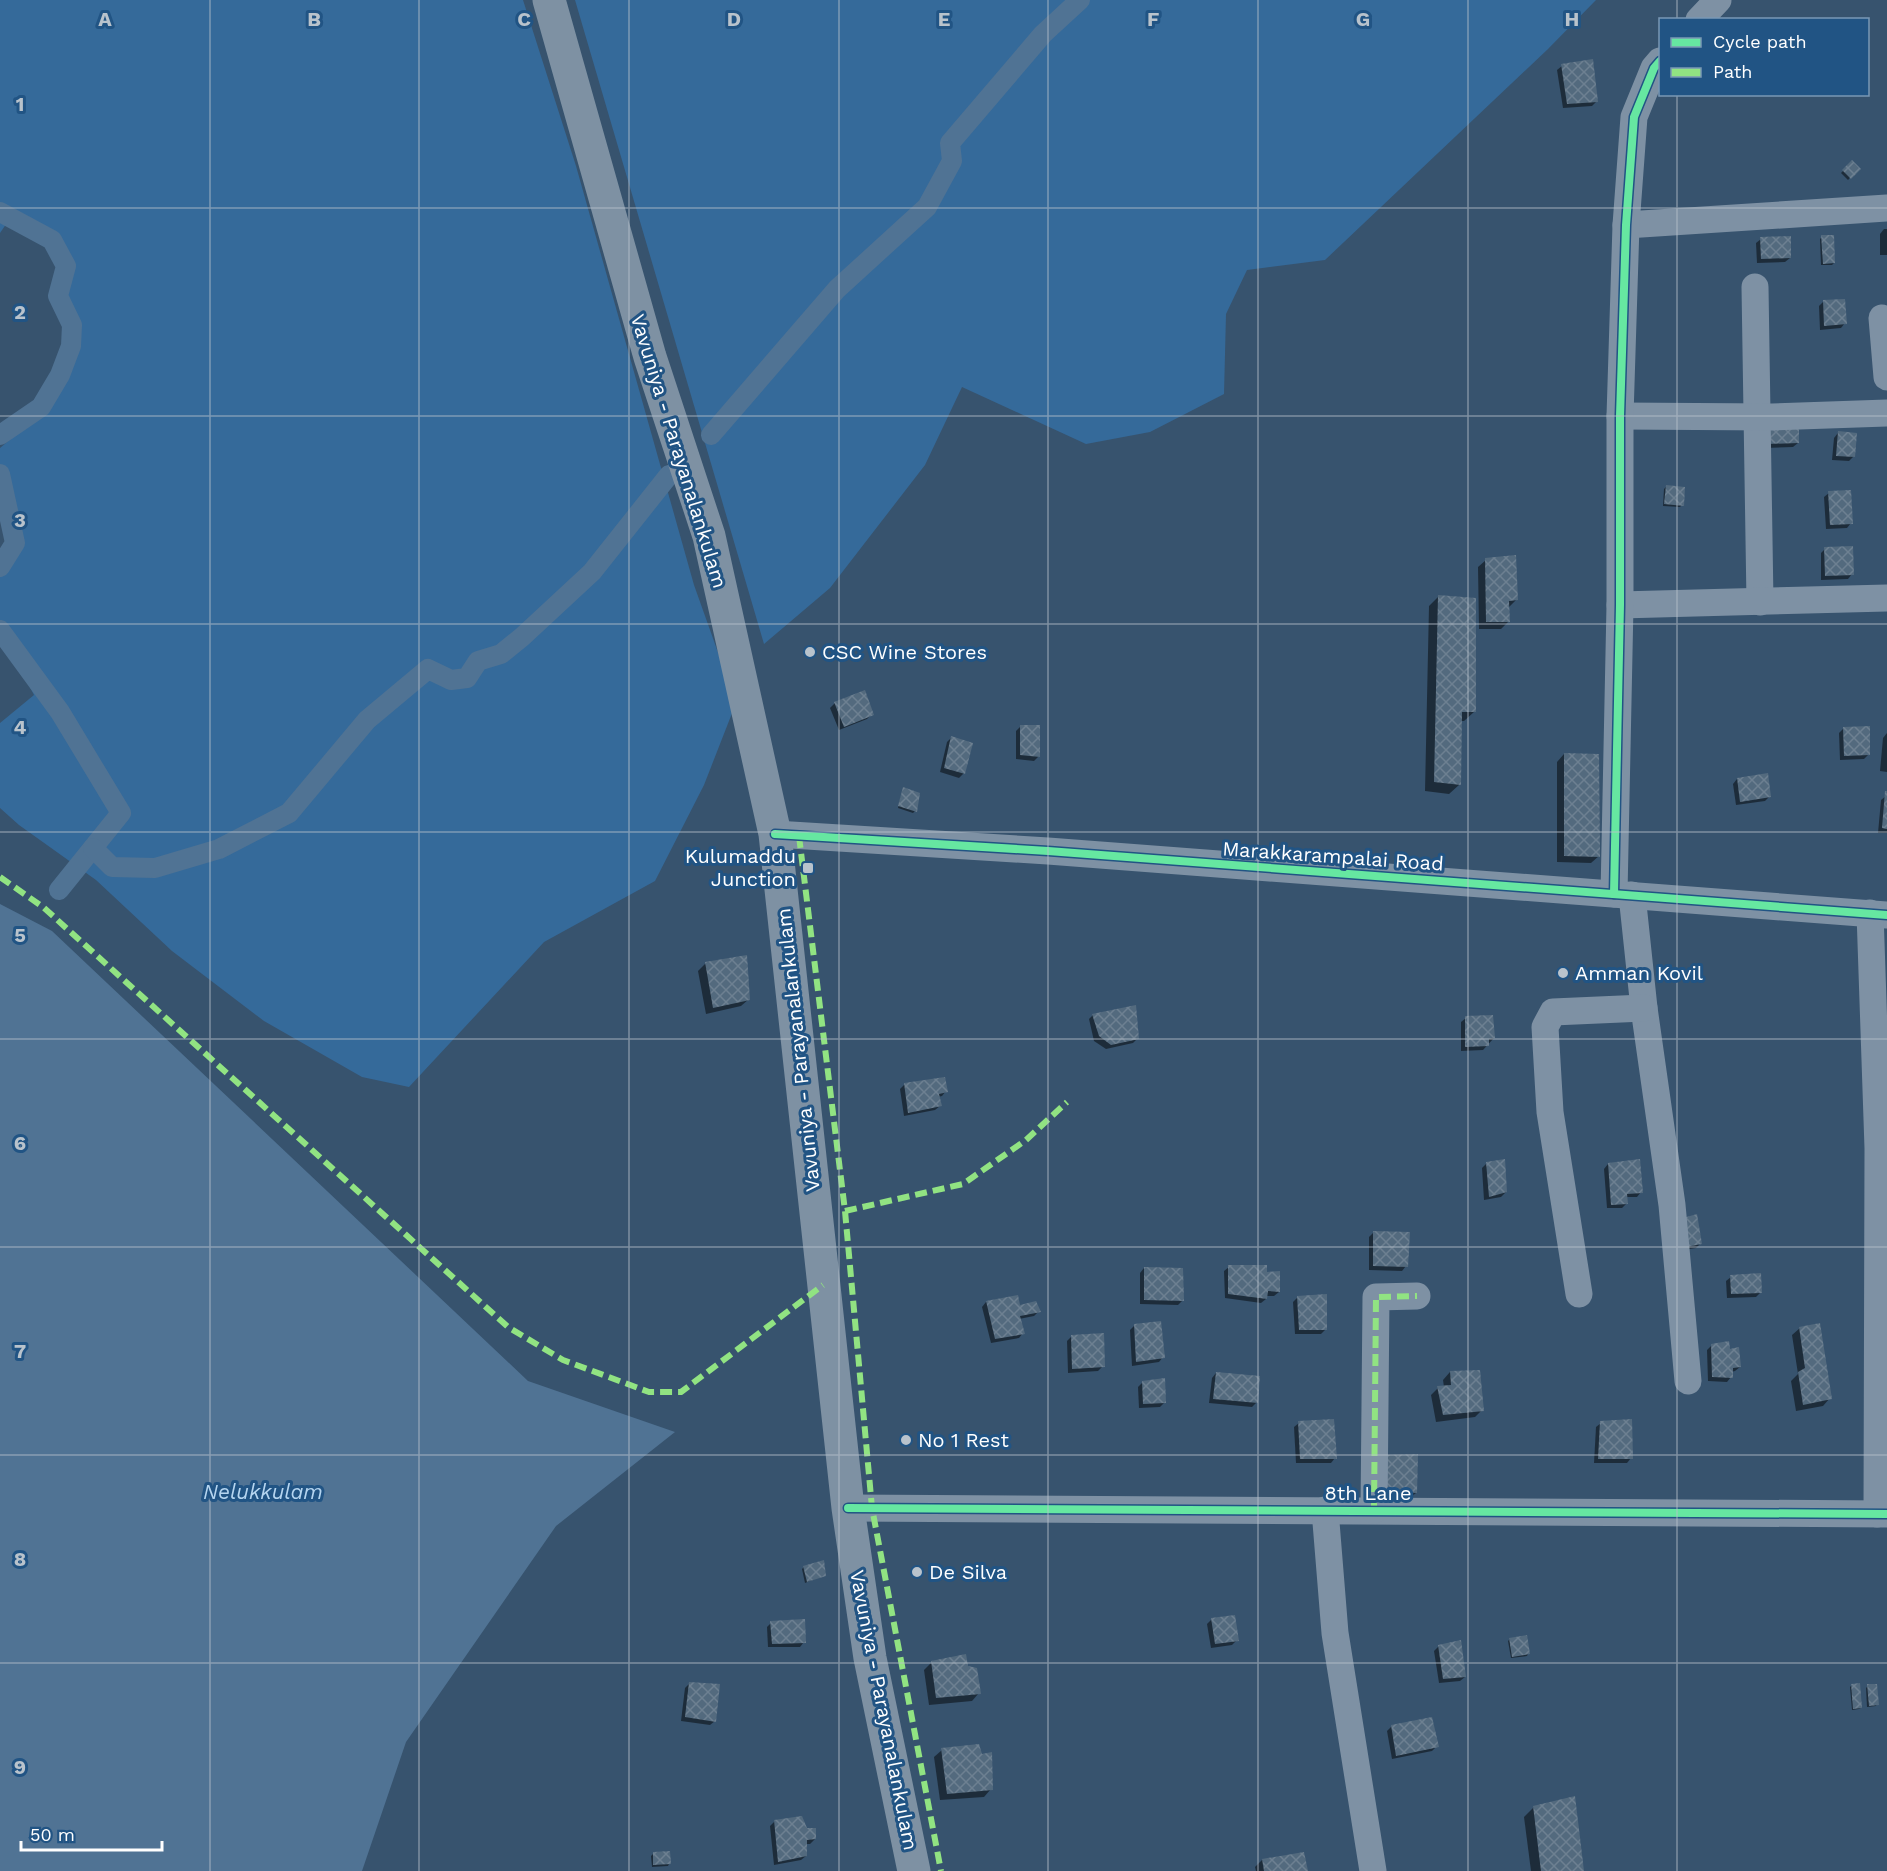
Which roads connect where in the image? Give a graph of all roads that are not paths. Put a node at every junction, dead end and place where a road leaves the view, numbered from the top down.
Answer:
1 (549, 0) edge
2 (1718, 0) edge
3 (1701, 18) edge
4 (1659, 62) edge
5 (1887, 208) edge
6 (1626, 225) junction
7 (1755, 287) dead end
8 (1882, 318) dead end
9 (1887, 377) edge
10 (1887, 413) edge
11 (1620, 416) junction
12 (1758, 417) junction
13 (1887, 598) edge
14 (1760, 603) junction
15 (1620, 605) junction
16 (775, 834) junction
17 (1623, 894) junction
18 (1879, 914) edge
19 (1644, 1008) junction
20 (1579, 1294) dead end
21 (1417, 1296) dead end
22 (1688, 1381) dead end
23 (848, 1508) junction
24 (1324, 1509) junction
25 (1374, 1510) junction
26 (1882, 1514) edge
27 (914, 1871) edge
28 (1373, 1871) edge

1 - 16 highway, Vavuniya - Parayanalankulam
2 - 3 street
4 - 6 street
5 - 6 street
6 - 11 street
7 - 12 street
8 - 9 street
10 - 12 street
11 - 12 street
11 - 15 street
12 - 14 street
13 - 14 street
14 - 15 street
15 - 17 street
16 - 17 street, Marakkarampalai Road
16 - 23 highway, Vavuniya - Parayanalankulam
17 - 18 street, Marakkarampalai Road
17 - 19 street
18 - 26 street
19 - 20 street
19 - 22 street
21 - 25 street
23 - 24 street, 8th Lane
23 - 27 highway, Vavuniya - Parayanalankulam
24 - 25 street, 8th Lane
24 - 28 street
25 - 26 street, 8th Lane

